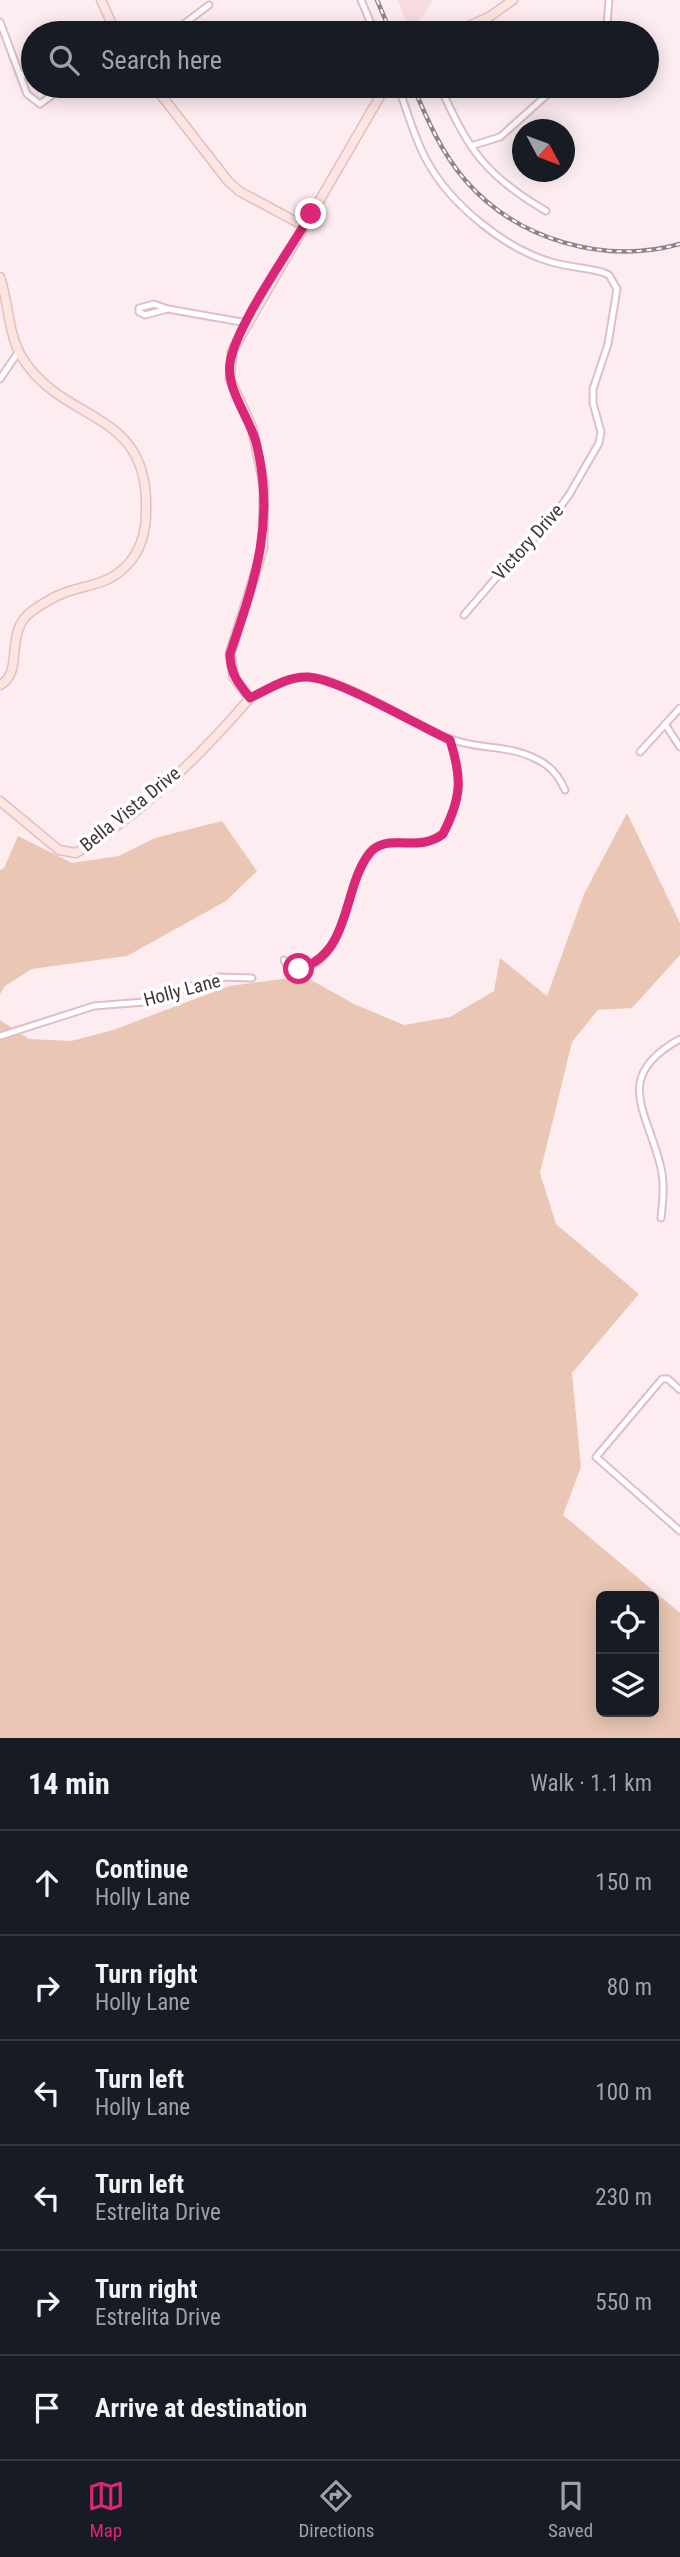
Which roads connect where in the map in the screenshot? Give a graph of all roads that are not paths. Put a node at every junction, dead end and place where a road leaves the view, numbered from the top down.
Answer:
1 (101, 0) edge
2 (361, 0) edge
3 (513, 0) edge
4 (609, 0) edge
5 (209, 5) dead end
6 (111, 21) edge
7 (188, 21) edge
8 (370, 21) edge
9 (479, 21) edge
10 (607, 21) edge
11 (0, 22) edge
12 (21, 74) edge
13 (32, 98) edge
14 (48, 98) edge
15 (163, 98) edge
16 (379, 98) edge
17 (403, 98) edge
18 (445, 98) edge
19 (544, 98) edge
20 (471, 146) junction
21 (546, 211) dead end
22 (304, 226) junction
23 (0, 277) edge
24 (168, 309) junction
25 (247, 323) junction
26 (19, 351) junction
27 (0, 379) edge
28 (464, 615) dead end
29 (0, 685) edge
30 (250, 698) junction
31 (680, 708) edge
32 (665, 724) junction
33 (450, 740) junction
34 (680, 747) edge
35 (640, 752) dead end
36 (565, 790) dead end
37 (0, 800) edge
38 (284, 960) dead end
39 (252, 978) dead end
40 (0, 1036) edge
41 (680, 1039) edge
42 (661, 1218) dead end
43 (680, 1390) edge
44 (680, 1531) edge

1 - 6 street
2 - 8 street
3 - 9 street
4 - 10 street
5 - 7 street
11 - 12 street
13 - 14 street
15 - 22 street
16 - 22 street
17 - 28 street, Victory Drive
18 - 20 street
19 - 20 street
20 - 21 street
22 - 25 street
23 - 26 street
24 - 24 street
24 - 25 street
25 - 30 street
26 - 27 street
26 - 29 street
30 - 33 street
30 - 37 street, Bella Vista Drive
31 - 32 street
32 - 34 street
32 - 35 street
33 - 36 street
33 - 38 street
39 - 40 street, Holly Lane
41 - 42 street
43 - 44 street

